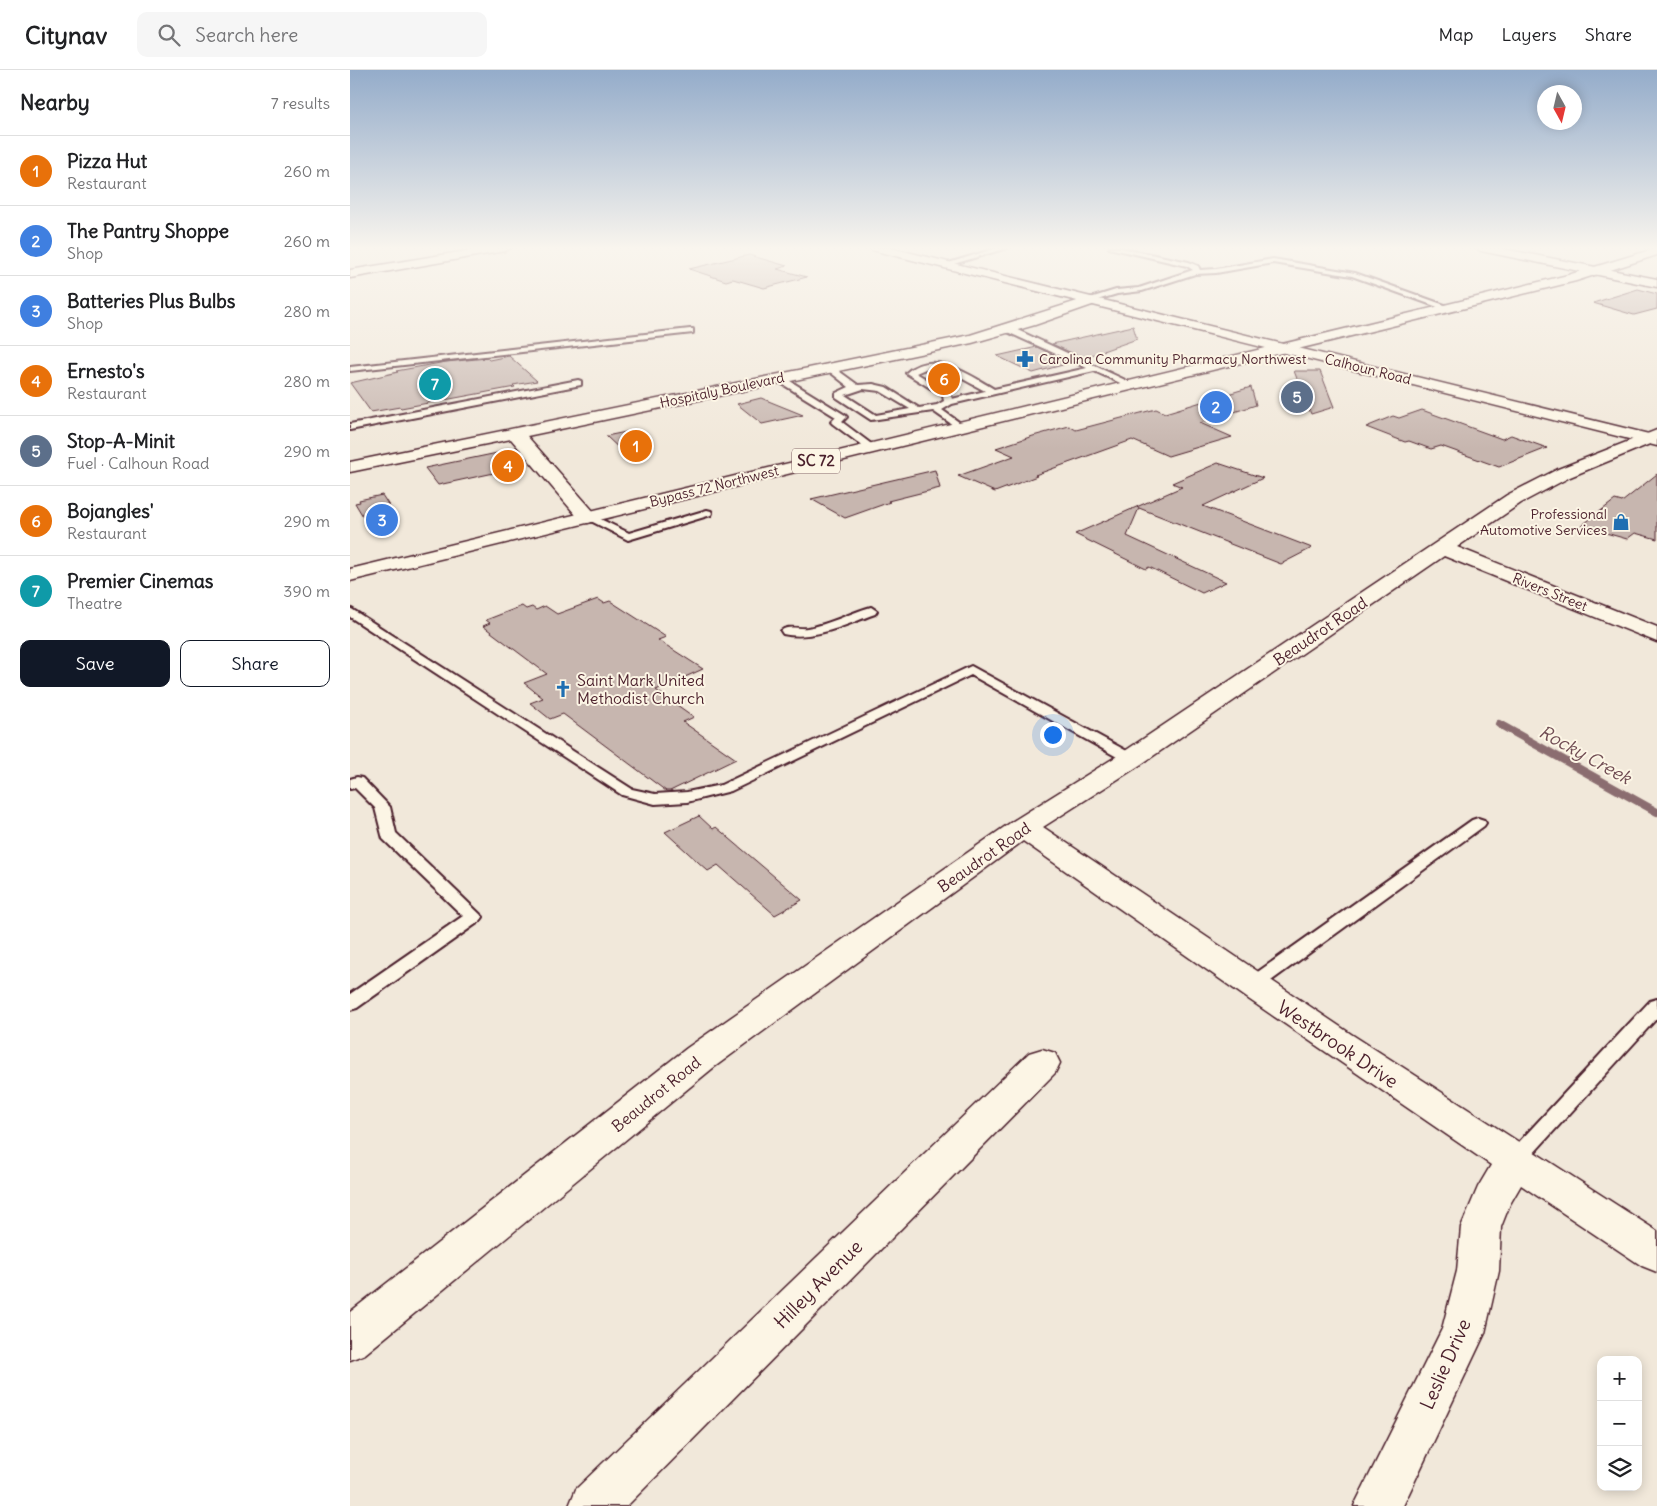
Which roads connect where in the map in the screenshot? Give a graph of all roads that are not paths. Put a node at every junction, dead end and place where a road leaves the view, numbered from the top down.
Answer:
1 (1049, 315) edge
2 (1147, 315) edge
3 (1420, 315) edge
4 (1008, 329) junction
5 (690, 331) dead end
6 (1282, 348) junction
7 (829, 368) junction
8 (1096, 368) junction
9 (350, 369) edge
10 (779, 378) junction
11 (578, 383) dead end
12 (1132, 385) junction
13 (857, 388) junction
14 (992, 392) junction
15 (949, 402) junction
16 (938, 407) junction
17 (916, 410) junction
18 (960, 426) junction
19 (350, 427) edge
20 (515, 433) junction
21 (1654, 439) edge
22 (871, 448) junction
23 (350, 467) edge
24 (707, 514) dead end
25 (588, 517) junction
26 (1442, 548) junction
27 (350, 575) edge
28 (871, 611) dead end
29 (350, 612) edge
30 (787, 631) dead end
31 (1657, 635) edge
32 (1131, 759) junction
33 (352, 781) edge
34 (1478, 823) dead end
35 (1024, 827) junction
36 (1251, 986) junction
37 (350, 1003) edge
38 (1657, 1006) edge
39 (1042, 1063) dead end
40 (1514, 1161) junction
41 (1657, 1253) edge
42 (350, 1339) edge
43 (593, 1506) edge
44 (1378, 1506) edge

1 - 4 main road, Hospitaly Boulevard
2 - 6 main road, Calhoun Road
3 - 6 main road, SC 72
4 - 7 main road, Hospitaly Boulevard
4 - 8 lane
5 - 9 lane
6 - 12 main road, Bypass 72 Northwest / SC 72
6 - 21 main road, Calhoun Road
7 - 10 main road, Hospitaly Boulevard
7 - 13 lane
8 - 12 lane
8 - 14 lane
10 - 20 main road, Hospitaly Boulevard
10 - 22 lane
11 - 19 lane
12 - 18 main road, Bypass 72 Northwest / SC 72
13 - 17 lane
13 - 17 lane
14 - 15 lane
14 - 15 lane
15 - 16 lane
16 - 17 lane
16 - 18 lane
18 - 22 main road, Bypass 72 Northwest / SC 72
20 - 23 main road, Hospitaly Boulevard
20 - 25 main road
21 - 26 main road, Beaudrot Road
22 - 25 main road, Bypass 72 Northwest / SC 72
24 - 25 lane
25 - 27 main road, Bypass 72 Northwest / SC 72
26 - 31 main road, Rivers Street
26 - 32 main road, Beaudrot Road
28 - 30 lane
29 - 32 lane
32 - 35 main road, Beaudrot Road
33 - 37 lane
34 - 36 lane
35 - 36 main road, Westbrook Drive
35 - 42 main road, Beaudrot Road
36 - 40 main road, Westbrook Drive
38 - 40 lane
39 - 43 main road, Hilley Avenue
40 - 41 main road, Westbrook Drive
40 - 44 main road, Leslie Drive

